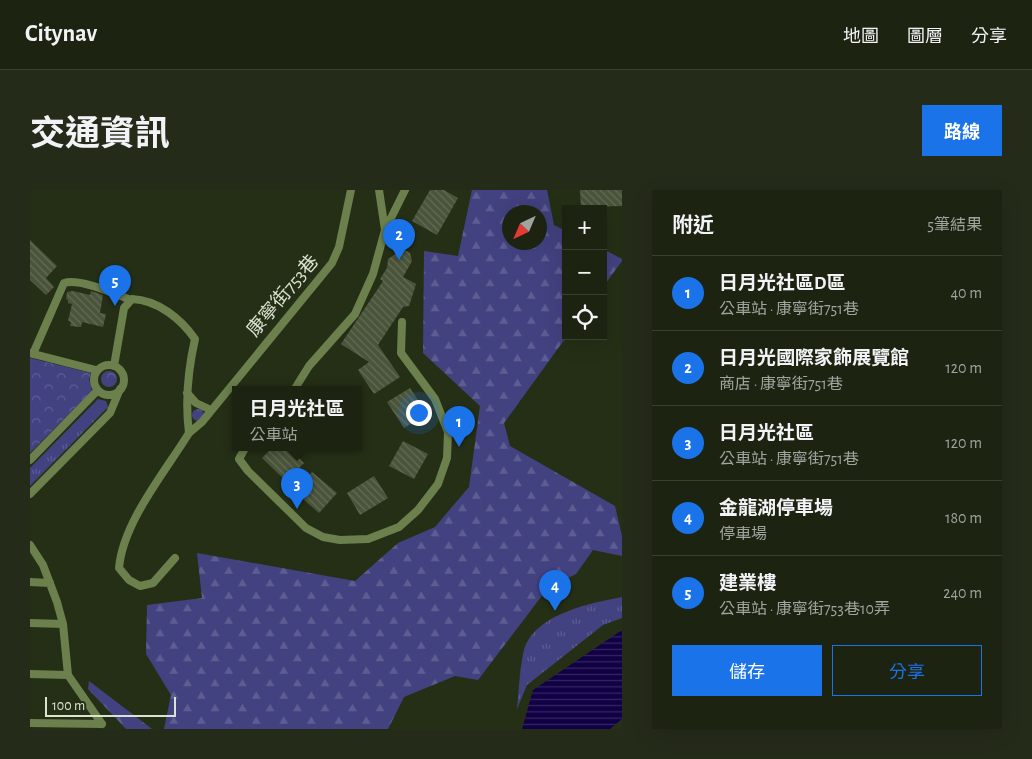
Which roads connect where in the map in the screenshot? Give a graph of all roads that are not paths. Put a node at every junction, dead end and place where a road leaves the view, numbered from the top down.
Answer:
1 (351, 190) edge
2 (379, 190) edge
3 (405, 190) edge
4 (385, 230) junction
5 (131, 300) junction
6 (402, 322) dead end
7 (31, 354) edge
8 (114, 366) junction
9 (96, 370) junction
10 (296, 386) edge
11 (120, 389) junction
12 (98, 390) junction
13 (187, 393) junction
14 (211, 410) junction
15 (189, 433) junction
16 (243, 451) edge
17 (30, 460) edge
18 (30, 494) edge
19 (30, 546) edge
20 (175, 558) dead end
21 (30, 582) edge
22 (50, 583) junction
23 (30, 623) edge
24 (62, 624) junction
25 (30, 674) edge
26 (68, 674) junction
27 (30, 723) edge

1 - 14 street, 康寧街753巷
2 - 4 street
3 - 4 street
4 - 10 street
5 - 7 street
5 - 8 street
5 - 13 street
6 - 16 street
7 - 9 street
8 - 9 street
8 - 11 street
9 - 12 street
11 - 12 street
11 - 18 street
12 - 17 street
13 - 14 street
13 - 15 street
14 - 15 street, 康寧街753巷
15 - 20 street
19 - 22 street
21 - 22 street
22 - 24 street
23 - 24 street
24 - 26 street
25 - 26 street
26 - 27 street

